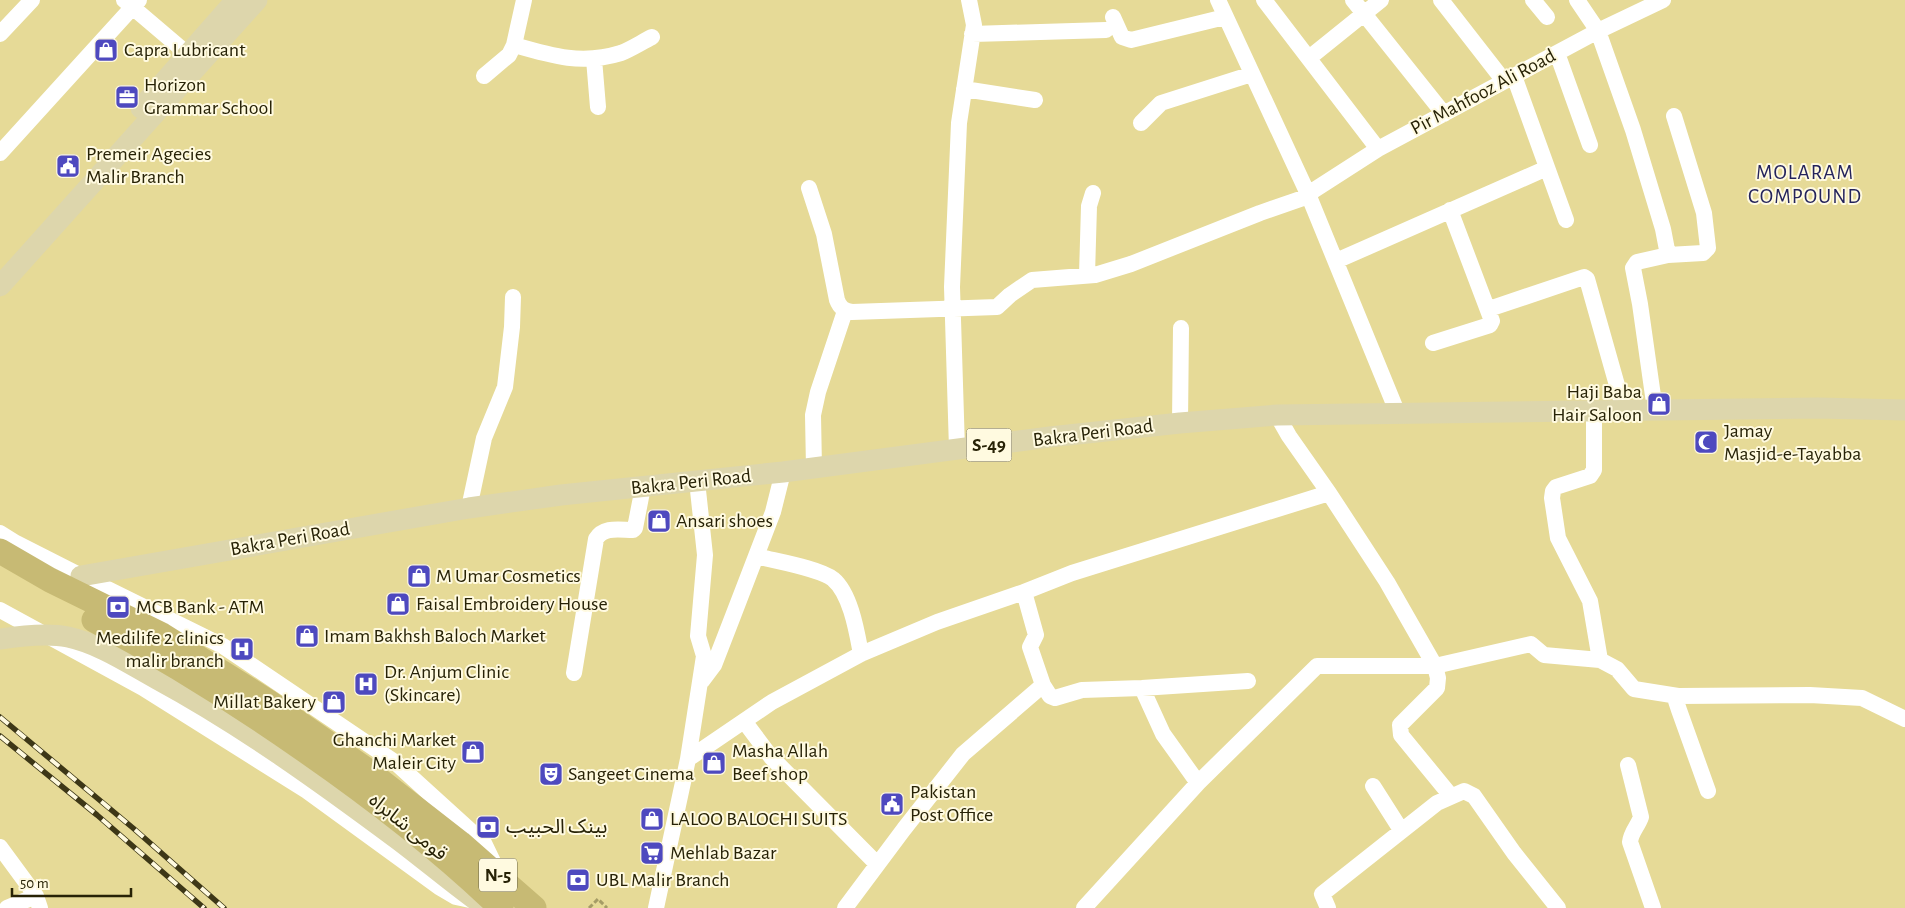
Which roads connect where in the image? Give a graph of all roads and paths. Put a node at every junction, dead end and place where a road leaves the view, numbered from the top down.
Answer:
1 (32, 0) edge
2 (236, 0) edge
3 (258, 0) edge
4 (524, 0) edge
5 (970, 0) edge
6 (1218, 0) edge
7 (1264, 0) edge
8 (1353, 0) edge
9 (1381, 0) edge
10 (1441, 0) edge
11 (1533, 0) edge
12 (1577, 0) edge
13 (1663, 0) edge
14 (132, 2) edge
15 (1364, 14) junction
16 (1225, 17) junction
17 (1546, 18) dead end
18 (1598, 31) junction
19 (0, 34) edge
20 (972, 34) junction
21 (652, 37) dead end
22 (514, 45) junction
23 (1557, 53) junction
24 (1309, 58) junction
25 (194, 59) junction
26 (594, 59) junction
27 (1252, 74) junction
28 (484, 76) dead end
29 (1509, 79) junction
30 (964, 89) junction
31 (1035, 100) dead end
32 (598, 107) dead end
33 (1444, 114) junction
34 (1674, 116) dead end
35 (1141, 122) dead end
36 (6, 136) edge
37 (1590, 145) dead end
38 (1378, 149) junction
39 (0, 153) edge
40 (1547, 168) junction
41 (809, 188) dead end
42 (1093, 193) dead end
43 (1309, 195) junction
44 (1450, 210) junction
45 (1566, 220) dead end
46 (1668, 255) junction
47 (1336, 261) junction
48 (0, 267) edge
49 (1087, 276) junction
50 (0, 286) edge
51 (514, 297) dead end
52 (952, 308) junction
53 (1489, 309) junction
54 (845, 311) junction
55 (1181, 328) dead end
56 (1433, 343) dead end
57 (1624, 410) junction
58 (1655, 410) junction
59 (1905, 410) edge
60 (1594, 412) junction
61 (1398, 414) junction
62 (1277, 415) junction
63 (1180, 423) junction
64 (957, 449) junction
65 (814, 468) junction
66 (783, 472) junction
67 (698, 481) junction
68 (643, 487) junction
69 (1329, 493) junction
70 (469, 508) junction
71 (0, 533) edge
72 (0, 551) edge
73 (756, 556) junction
74 (0, 570) edge
75 (81, 576) junction
76 (1024, 592) junction
77 (0, 610) edge
78 (0, 640) edge
79 (861, 654) junction
80 (1600, 660) junction
81 (1435, 666) junction
82 (574, 673) dead end
83 (1248, 681) dead end
84 (699, 684) junction
85 (1043, 685) junction
86 (1142, 688) junction
87 (1678, 696) junction
88 (1905, 719) edge
89 (744, 721) junction
90 (688, 759) junction
91 (1628, 766) dead end
92 (1198, 783) junction
93 (1373, 786) dead end
94 (1708, 791) dead end
95 (1451, 796) junction
96 (1401, 830) junction
97 (0, 847) edge
98 (453, 849) junction
99 (877, 864) junction
100 (502, 879) junction
101 (38, 902) edge
102 (489, 906) edge
103 (8, 908) edge
104 (534, 908) edge
105 (589, 908) edge
106 (607, 908) edge
107 (656, 908) edge
108 (845, 908) edge
109 (1084, 908) edge
110 (1328, 908) edge
111 (1558, 908) edge
112 (1653, 908) edge

1 - 19 street
2 - 25 main road
3 - 25 main road
4 - 22 street
5 - 20 street
6 - 16 street
7 - 24 street
8 - 15 street
9 - 15 street
10 - 29 street
11 - 17 street
12 - 18 street
13 - 18 street, Pir Mahfooz Ali Road
14 - 25 street
14 - 36 street
15 - 24 street
15 - 33 street
16 - 20 street
16 - 27 street
18 - 23 street, Pir Mahfooz Ali Road
18 - 46 street
20 - 30 street
21 - 26 street
22 - 26 street
22 - 28 street
23 - 29 street, Pir Mahfooz Ali Road
23 - 37 street
24 - 38 street
25 - 48 main road
25 - 50 main road
26 - 32 street
27 - 35 street
27 - 43 street
29 - 33 street, Pir Mahfooz Ali Road
29 - 40 street
30 - 31 street
30 - 52 street
33 - 38 street, Pir Mahfooz Ali Road
34 - 46 street
36 - 39 street
38 - 43 street, Pir Mahfooz Ali Road
40 - 44 street
40 - 45 street
41 - 54 street
42 - 49 street
43 - 47 street
43 - 49 street, Pir Mahfooz Ali Road
44 - 47 street
44 - 53 street
46 - 58 street
47 - 61 street
49 - 52 street, Pir Mahfooz Ali Road
51 - 70 street
52 - 54 street, Pir Mahfooz Ali Road
52 - 64 street
53 - 56 street
53 - 57 street
54 - 65 street
55 - 63 street
57 - 58 main road, Bakra Peri Road / S-49
57 - 60 main road, Bakra Peri Road / S-49
58 - 59 main road, Bakra Peri Road / S-49
60 - 61 main road, Bakra Peri Road / S-49
60 - 80 street
61 - 62 main road, Bakra Peri Road / S-49
62 - 63 main road, Bakra Peri Road / S-49
62 - 69 street
63 - 64 main road, Bakra Peri Road / S-49
64 - 65 main road, Bakra Peri Road / S-49
65 - 66 main road, Bakra Peri Road / S-49
66 - 67 main road, Bakra Peri Road / S-49
66 - 73 street
67 - 68 main road, Bakra Peri Road / S-49
67 - 84 street
68 - 70 main road, Bakra Peri Road / S-49
68 - 82 street
69 - 76 street
69 - 81 street
70 - 75 main road, Bakra Peri Road / S-49
71 - 75 street
72 - 98 highway, قومی شاہراہ / N-5
73 - 79 street
73 - 84 street
74 - 98 highway, قومی شاہراہ / N-5
75 - 100 street
76 - 79 street
76 - 85 street
77 - 102 street
78 - 102 main road
79 - 89 street
80 - 81 street
80 - 87 street
81 - 92 street
81 - 95 street
83 - 86 street
84 - 90 street
85 - 86 street
85 - 99 street
86 - 92 street
87 - 88 street
87 - 94 street
89 - 90 street
89 - 99 street
90 - 107 street
91 - 112 street
92 - 109 street
93 - 96 street
95 - 96 street
95 - 111 street
96 - 110 street
97 - 101 street
98 - 100 highway, قومی شاہراہ / N-5
98 - 102 highway, قومی شاہراہ / N-5
99 - 108 street
100 - 104 highway, قومی شاہراہ / N-5
101 - 103 street
105 - 106 path

